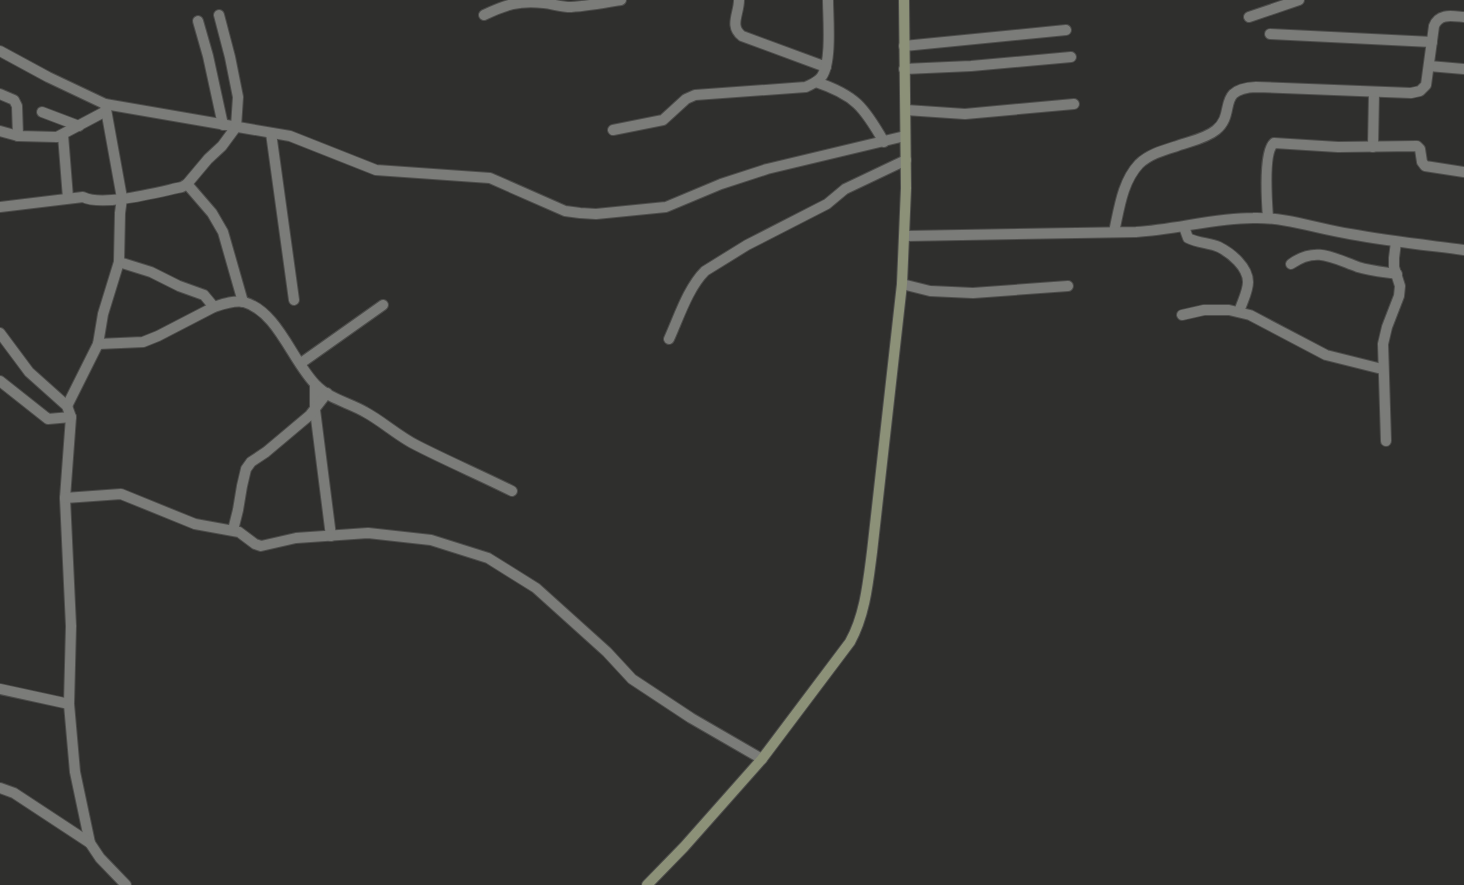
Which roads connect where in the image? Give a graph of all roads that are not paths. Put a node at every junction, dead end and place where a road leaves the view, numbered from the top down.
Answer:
1 (621, 0) edge
2 (739, 0) edge
3 (828, 0) edge
4 (904, 0) edge
5 (1299, 0) edge
6 (219, 15) dead end
7 (484, 15) dead end
8 (1464, 16) edge
9 (1249, 17) dead end
10 (198, 21) dead end
11 (1066, 30) dead end
12 (1270, 34) dead end
13 (1432, 42) junction
14 (904, 46) junction
15 (0, 51) edge
16 (1071, 57) dead end
17 (826, 66) junction
18 (1429, 66) junction
19 (904, 69) junction
20 (1464, 69) edge
21 (816, 82) junction
22 (1374, 92) junction
23 (0, 94) edge
24 (1074, 104) dead end
25 (105, 107) junction
26 (906, 110) junction
27 (42, 112) dead end
28 (223, 125) junction
29 (79, 126) junction
30 (236, 127) junction
31 (613, 130) dead end
32 (0, 131) edge
33 (271, 133) junction
34 (63, 135) junction
35 (18, 136) junction
36 (905, 136) junction
37 (884, 142) junction
38 (1373, 147) junction
39 (906, 160) junction
40 (1464, 172) edge
41 (187, 184) junction
42 (68, 198) junction
43 (122, 198) junction
44 (0, 207) edge
45 (1268, 218) junction
46 (1184, 227) junction
47 (1114, 232) junction
48 (905, 236) junction
49 (1396, 242) junction
50 (1464, 250) edge
51 (119, 262) junction
52 (1291, 264) dead end
53 (1397, 274) junction
54 (902, 284) junction
55 (1068, 286) dead end
56 (294, 300) dead end
57 (243, 302) junction
58 (383, 306) dead end
59 (214, 307) junction
60 (1239, 312) junction
61 (1182, 315) dead end
62 (0, 333) edge
63 (669, 339) dead end
64 (98, 344) junction
65 (301, 363) junction
66 (1382, 369) junction
67 (0, 381) edge
68 (315, 385) junction
69 (327, 393) junction
70 (67, 406) junction
71 (315, 410) junction
72 (71, 417) junction
73 (1386, 441) dead end
74 (512, 491) dead end
75 (65, 498) junction
76 (232, 530) junction
77 (331, 536) junction
78 (0, 689) edge
79 (69, 704) junction
80 (762, 759) junction
81 (0, 788) edge
82 (90, 843) junction
83 (126, 885) edge
84 (647, 885) edge

1 - 7 street
2 - 17 street
3 - 17 street
4 - 14 street
5 - 9 street
6 - 30 street
8 - 13 street
10 - 28 street
11 - 14 street
12 - 13 street
13 - 18 street
14 - 19 street
15 - 25 street
16 - 19 street
17 - 21 street
18 - 20 street
18 - 22 street
19 - 26 street
21 - 31 street
21 - 37 street
22 - 38 street
22 - 47 street
23 - 35 street
24 - 26 street
25 - 28 street
25 - 29 street
25 - 43 street
26 - 36 street
27 - 29 street
28 - 30 street
29 - 34 street
30 - 33 street
30 - 41 street
32 - 35 street
33 - 37 street
33 - 56 street
34 - 35 street
34 - 42 street
36 - 37 street
36 - 39 street
38 - 40 street
38 - 45 street
39 - 48 street
39 - 63 street
41 - 43 street
41 - 57 street
42 - 43 street
42 - 44 street
43 - 51 street
45 - 46 street
45 - 49 street
46 - 47 street
46 - 60 street
47 - 48 street
48 - 54 street
49 - 50 street
49 - 53 street
51 - 59 street
51 - 64 street
52 - 53 street
53 - 66 street
54 - 55 street
54 - 80 street
57 - 59 street
57 - 65 street
58 - 65 street
59 - 64 street
60 - 61 street
60 - 66 street
62 - 70 street
64 - 70 street
65 - 68 street
66 - 73 street
67 - 72 street
68 - 69 street
68 - 71 street
69 - 71 street
69 - 74 street
70 - 72 street
71 - 76 street
71 - 77 street
72 - 75 street
75 - 76 street
75 - 79 street
76 - 77 street
77 - 80 street
78 - 79 street
79 - 82 street
80 - 84 street
81 - 82 street
82 - 83 street

